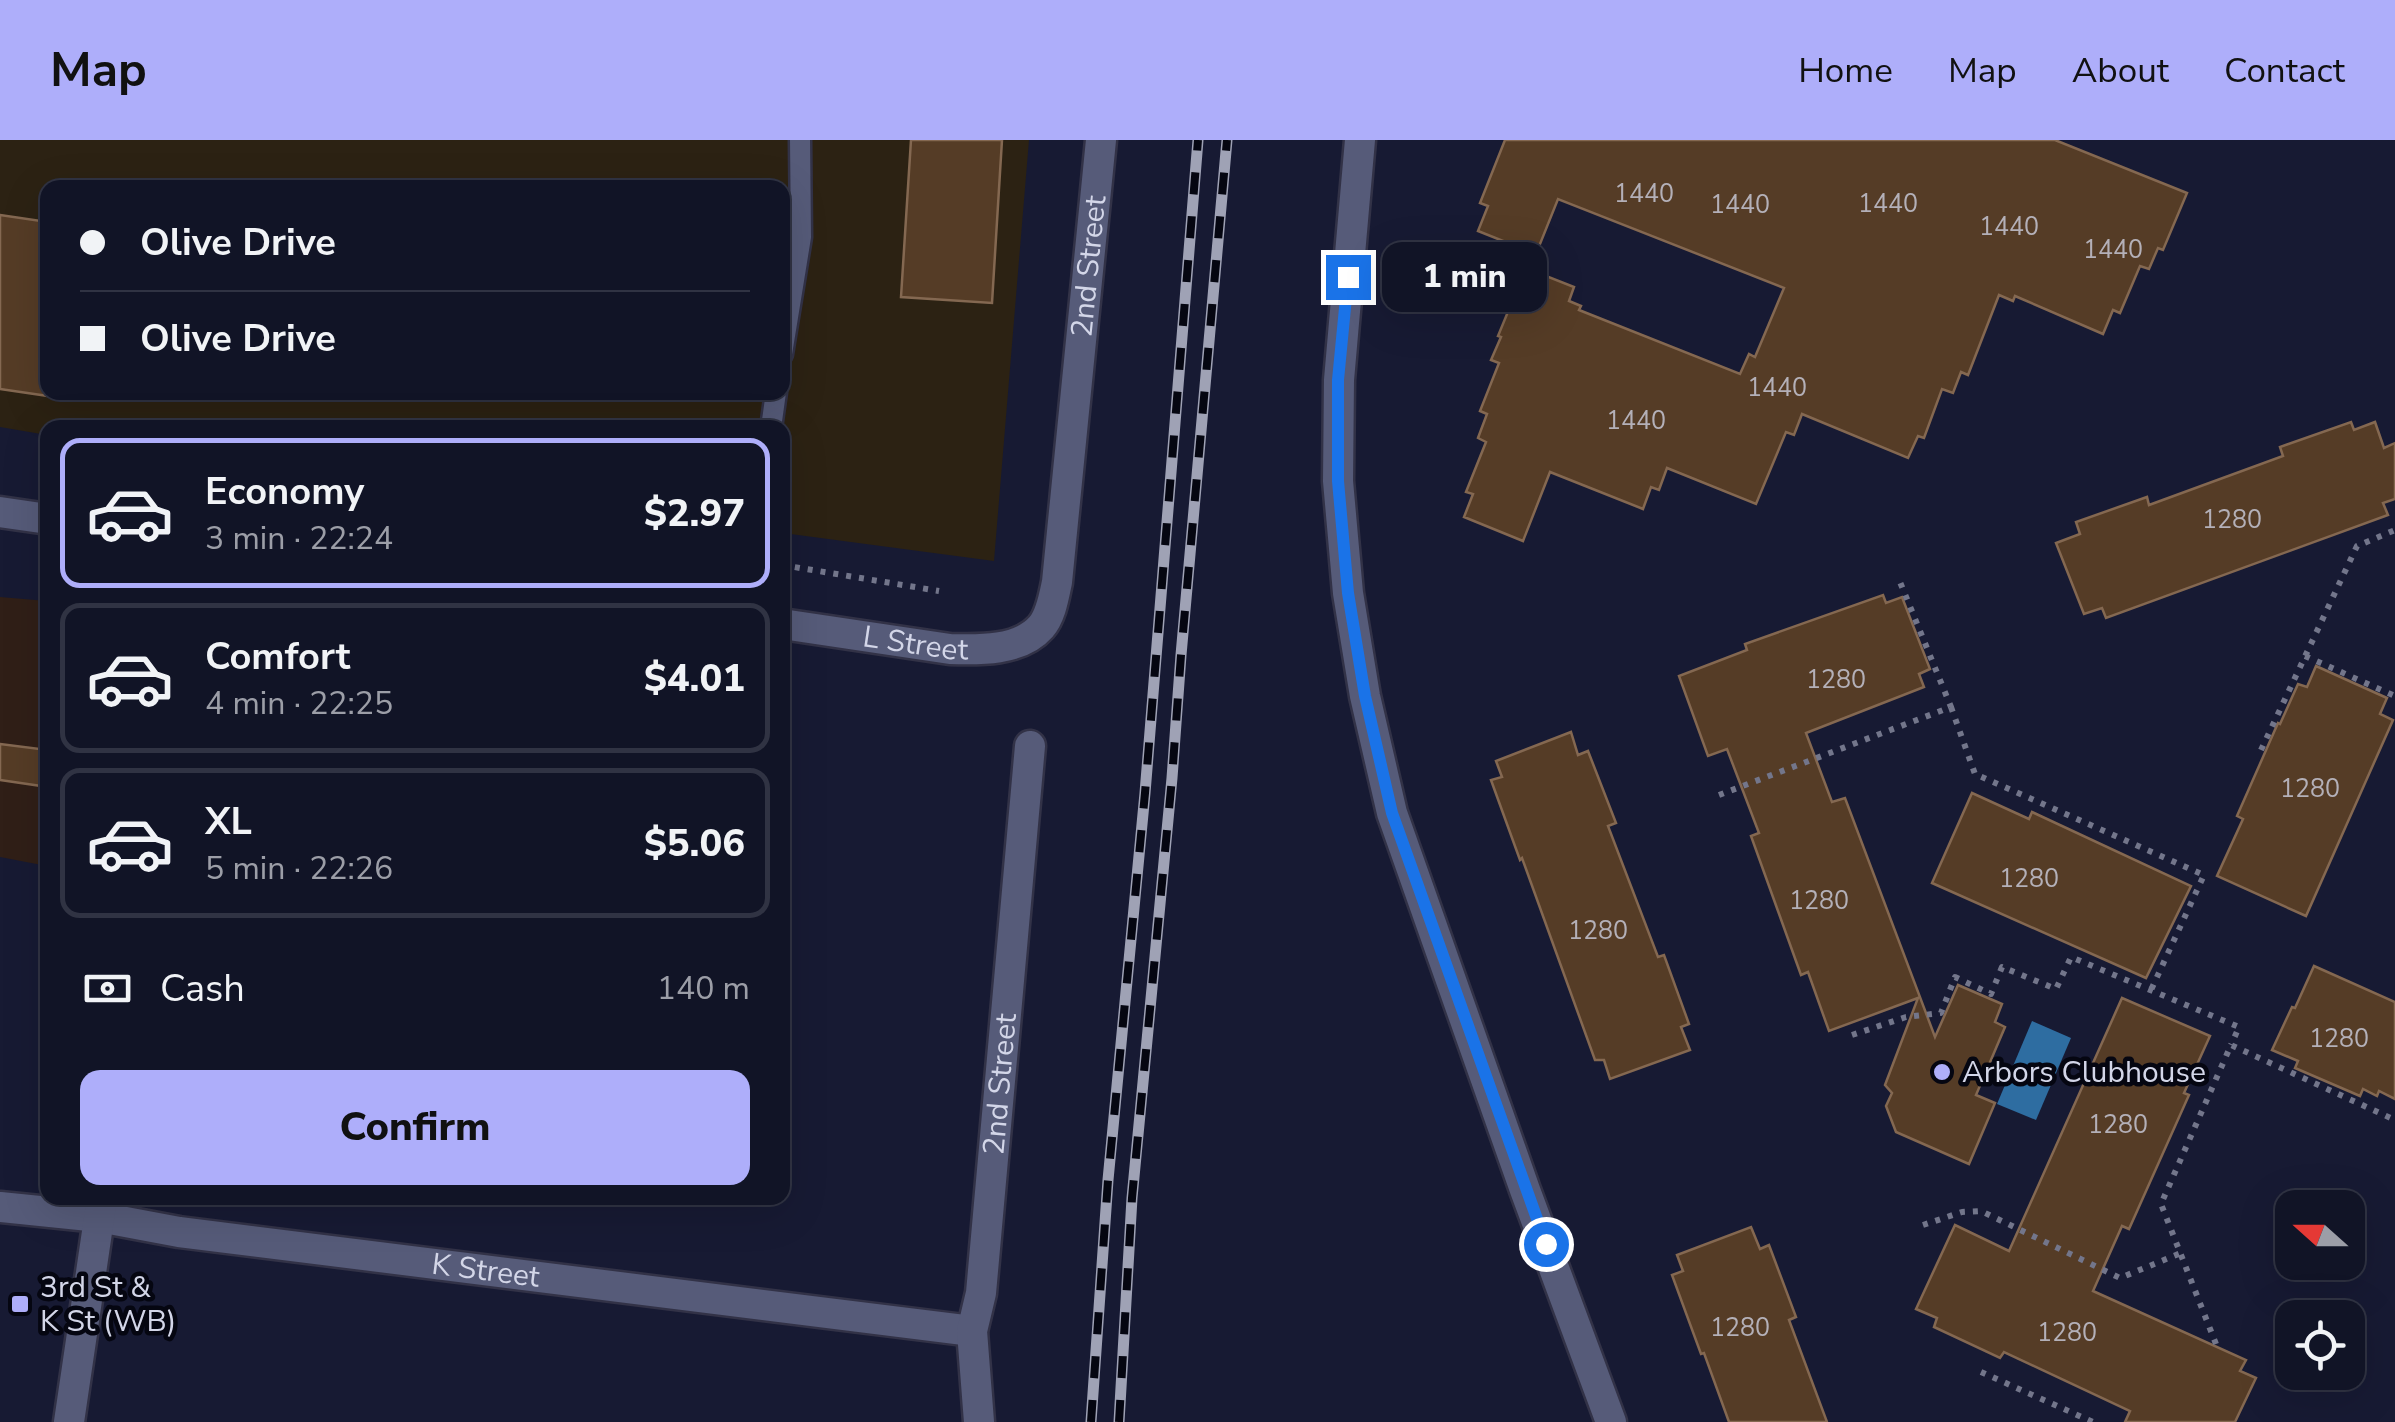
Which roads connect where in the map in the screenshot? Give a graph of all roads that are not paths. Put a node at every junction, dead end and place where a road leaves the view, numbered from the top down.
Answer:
1 (800, 140) edge
2 (1100, 140) edge
3 (1360, 140) edge
4 (790, 305) edge
5 (0, 512) edge
6 (40, 518) edge
7 (790, 625) edge
8 (1042, 626) joint
9 (1030, 746) dead end
10 (0, 1207) edge
11 (101, 1207) edge
12 (972, 1331) junction
13 (68, 1422) edge
14 (979, 1422) edge
15 (1612, 1422) edge

1 - 4 lane
2 - 8 street, 2nd Street
3 - 15 street
5 - 6 street
7 - 8 street, L Street
9 - 12 street, 2nd Street
10 - 11 street, K Street
11 - 12 street, K Street
11 - 13 street
12 - 14 street, 2nd Street

